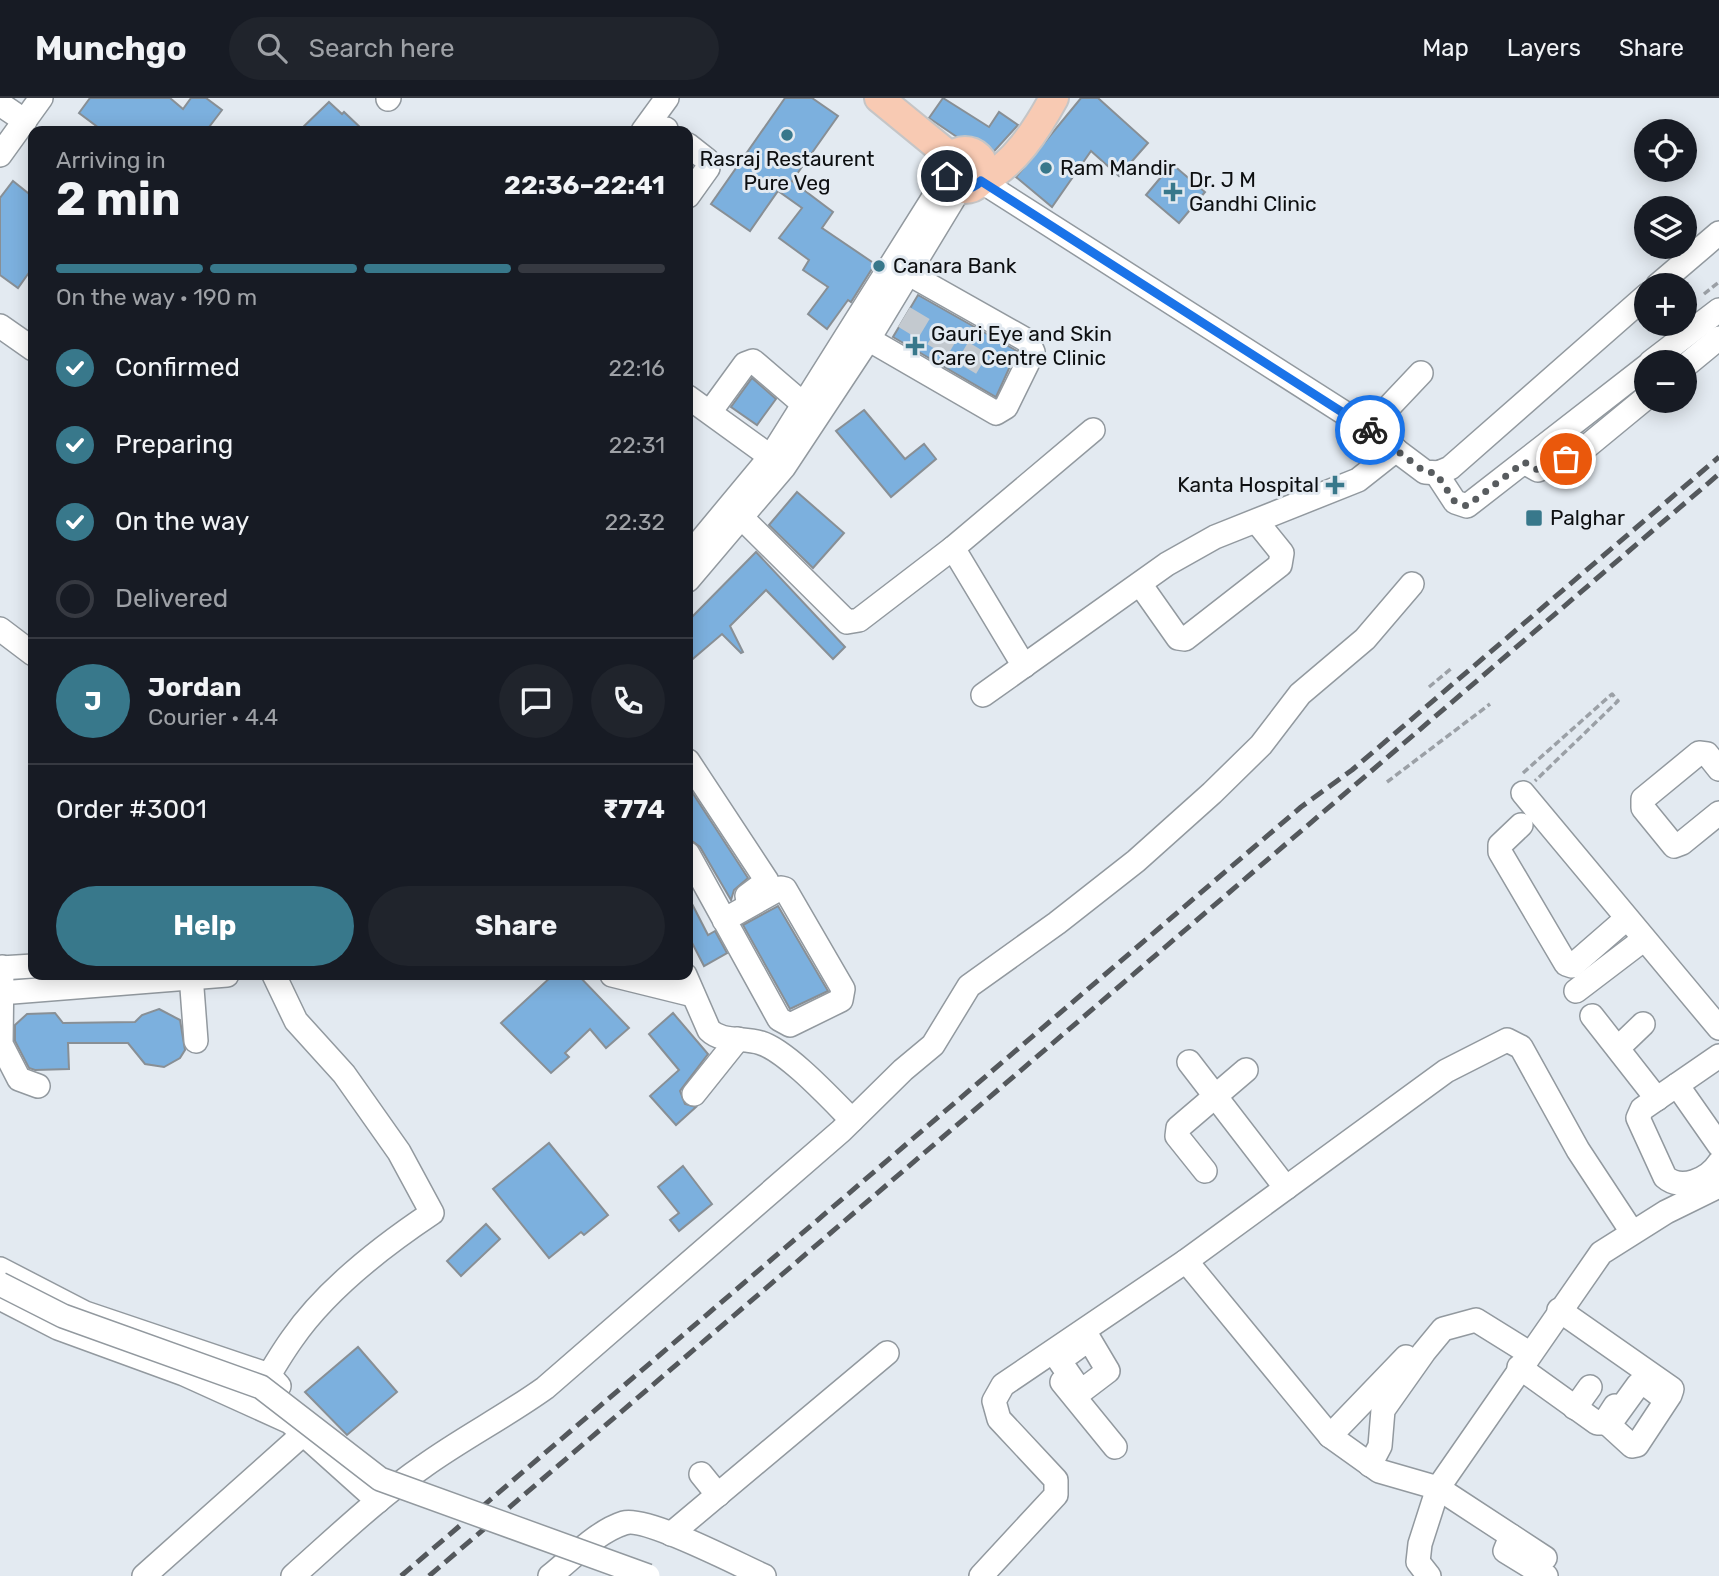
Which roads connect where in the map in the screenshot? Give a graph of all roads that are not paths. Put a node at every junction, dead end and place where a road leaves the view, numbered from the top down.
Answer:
1 (41, 98) edge
2 (667, 98) edge
3 (879, 98) edge
4 (1054, 98) edge
5 (0, 104) edge
6 (25, 121) junction
7 (660, 126) edge
8 (693, 149) edge
9 (0, 155) edge
10 (960, 176) junction
11 (693, 189) edge
12 (1719, 233) edge
13 (900, 270) junction
14 (1672, 273) edge
15 (1634, 306) edge
16 (1719, 310) edge
17 (0, 326) edge
18 (860, 335) junction
19 (1719, 338) edge
20 (28, 346) edge
21 (1667, 350) edge
22 (1697, 356) edge
23 (1421, 373) dead end
24 (1634, 376) edge
25 (693, 400) edge
26 (1634, 408) edge
27 (811, 410) junction
28 (710, 412) junction
29 (1368, 429) junction
30 (1093, 430) dead end
31 (1396, 450) junction
32 (778, 461) junction
33 (1524, 462) junction
34 (1436, 473) junction
35 (736, 513) junction
36 (1257, 522) junction
37 (953, 548) junction
38 (693, 552) edge
39 (693, 573) edge
40 (1140, 583) junction
41 (1412, 584) dead end
42 (0, 629) edge
43 (28, 650) edge
44 (1024, 666) junction
45 (983, 695) dead end
46 (693, 769) edge
47 (1719, 769) edge
48 (1521, 785) road end
49 (1719, 813) edge
50 (1521, 825) dead end
51 (696, 887) edge
52 (722, 915) junction
53 (1626, 919) junction
54 (1643, 940) junction
55 (28, 966) edge
56 (1, 967) edge
57 (155, 980) edge
58 (191, 980) edge
59 (276, 980) edge
60 (650, 980) edge
61 (689, 985) edge
62 (1576, 991) dead end
63 (0, 993) edge
64 (1592, 1016) dead end
65 (1643, 1024) dead end
66 (1719, 1028) edge
67 (738, 1039) junction
68 (195, 1041) dead end
69 (1618, 1048) junction
70 (1719, 1056) edge
71 (1189, 1062) dead end
72 (1246, 1070) dead end
73 (1676, 1085) junction
74 (38, 1086) dead end
75 (694, 1094) dead end
76 (1216, 1097) junction
77 (1657, 1099) junction
78 (852, 1120) junction
79 (1719, 1145) edge
80 (1719, 1163) edge
81 (1205, 1171) dead end
82 (1719, 1186) edge
83 (1286, 1188) junction
84 (1632, 1232) junction
85 (1186, 1261) junction
86 (0, 1269) edge
87 (0, 1284) edge
88 (0, 1298) edge
89 (1559, 1310) junction
90 (1438, 1325) dead end
91 (135, 1330) junction
92 (1086, 1335) junction
93 (127, 1353) junction
94 (887, 1353) dead end
95 (1524, 1360) junction
96 (1051, 1362) junction
97 (1642, 1367) junction
98 (269, 1375) junction
99 (1590, 1387) dead end
100 (1666, 1400) dead end
101 (252, 1404) junction
102 (1575, 1408) junction
103 (296, 1429) junction
104 (1330, 1436) junction
105 (1115, 1447) dead end
106 (1370, 1465) junction
107 (701, 1474) dead end
108 (1438, 1488) junction
109 (718, 1495) junction
110 (378, 1501) junction
111 (671, 1534) junction
112 (1545, 1567) edge
113 (144, 1576) edge
114 (293, 1576) edge
115 (550, 1576) edge
116 (648, 1576) edge
117 (764, 1576) edge
118 (981, 1576) edge
119 (1429, 1576) edge

1 - 6 street
2 - 7 street
3 - 10 main road
4 - 10 main road
5 - 6 street
6 - 9 street
8 - 11 street
10 - 13 street
10 - 29 street
12 - 14 street
13 - 18 street
13 - 18 street
15 - 34 street
16 - 21 street
17 - 20 street
18 - 27 street
19 - 22 street
23 - 29 street
24 - 33 street
25 - 28 street
26 - 33 street
27 - 28 street
27 - 32 street
28 - 32 street
29 - 31 street
30 - 37 street
31 - 34 street
31 - 36 street
32 - 35 street
33 - 34 street
35 - 37 street
35 - 38 street
35 - 39 street
36 - 40 street
36 - 40 street
37 - 44 street
40 - 44 street
41 - 78 street
42 - 43 street
44 - 45 street
46 - 52 street
47 - 49 street
48 - 53 street
50 - 53 street
51 - 52 street
52 - 52 street
53 - 54 street
54 - 62 street
54 - 66 street
55 - 56 street
56 - 63 street
57 - 63 street
58 - 68 street
59 - 98 street
60 - 61 street
61 - 67 street
63 - 74 street
64 - 69 street
65 - 69 street
67 - 75 street
67 - 78 street
69 - 77 street
70 - 73 street
71 - 76 street
72 - 76 street
73 - 77 street
73 - 79 street
76 - 81 street
76 - 83 street
77 - 80 street
78 - 110 street
82 - 84 street
83 - 84 street
83 - 85 street
84 - 89 street
85 - 92 street
85 - 104 street
86 - 91 street
87 - 116 street, bridge
88 - 93 street
89 - 95 street
89 - 97 street
90 - 104 street
91 - 93 street
91 - 98 street
92 - 96 street
92 - 96 street
93 - 101 street
94 - 109 street
95 - 102 street
95 - 106 street
95 - 108 street
96 - 105 street
96 - 118 street
97 - 100 street
97 - 102 street
98 - 101 street
98 - 103 street
99 - 102 street
101 - 103 street
103 - 110 street
103 - 113 street
104 - 106 street
106 - 108 street
107 - 109 street
108 - 112 street
108 - 119 street
109 - 111 street
110 - 114 street
111 - 115 street
111 - 117 street

